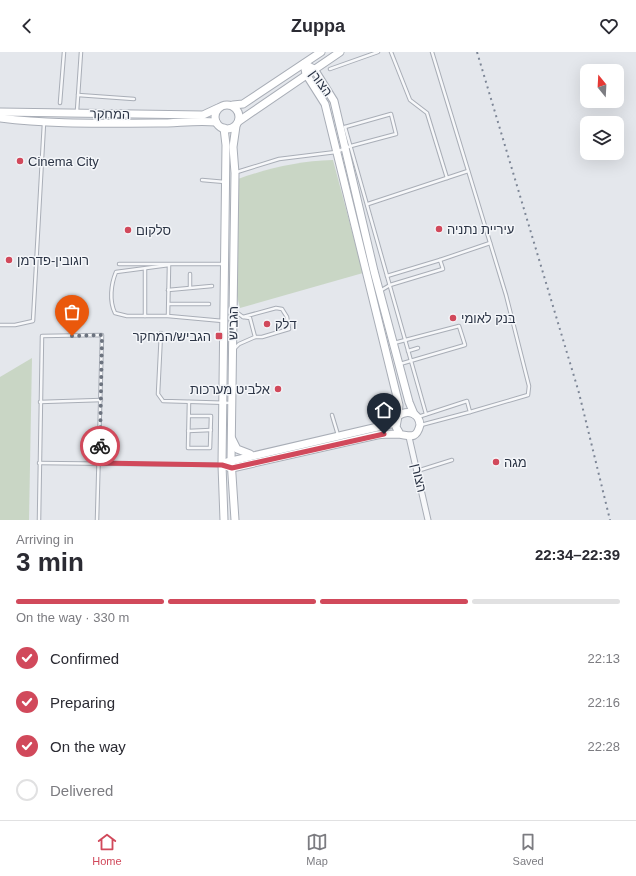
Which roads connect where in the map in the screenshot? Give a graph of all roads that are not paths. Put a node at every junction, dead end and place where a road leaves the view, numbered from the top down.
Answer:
1 (64, 52) edge
2 (81, 52) edge
3 (321, 52) edge
4 (340, 52) edge
5 (366, 52) edge
6 (378, 52) edge
7 (391, 52) edge
8 (432, 52) edge
9 (367, 56) junction
10 (304, 64) junction
11 (314, 69) junction
12 (330, 69) dead end
13 (306, 74) junction
14 (78, 95) junction
15 (134, 99) dead end
16 (60, 104) dead end
17 (233, 105) junction
18 (218, 108) junction
19 (0, 112) edge
20 (76, 114) junction
21 (0, 118) edge
22 (44, 121) junction
23 (216, 122) junction
24 (238, 123) junction
25 (343, 127) junction
26 (224, 128) junction
27 (349, 148) junction
28 (336, 152) junction
29 (468, 171) junction
30 (234, 173) junction
31 (447, 178) junction
32 (226, 179) junction
33 (202, 180) dead end
34 (368, 204) junction
35 (490, 243) junction
36 (440, 260) junction
37 (119, 264) dead end
38 (225, 264) junction
39 (169, 265) junction
40 (145, 269) junction
41 (374, 271) junction
42 (190, 274) dead end
43 (366, 274) junction
44 (387, 276) junction
45 (390, 285) junction
46 (212, 286) dead end
47 (190, 287) junction
48 (168, 290) junction
49 (380, 291) junction
50 (168, 304) junction
51 (209, 304) dead end
52 (233, 310) junction
53 (145, 316) junction
54 (168, 316) junction
55 (243, 317) junction
56 (224, 321) junction
57 (0, 325) edge
58 (161, 333) dead end
59 (254, 337) junction
60 (406, 340) junction
61 (394, 344) junction
62 (418, 348) dead end
63 (233, 351) junction
64 (408, 351) junction
65 (411, 361) junction
66 (399, 364) junction
67 (100, 400) junction
68 (40, 402) junction
69 (188, 402) junction
70 (223, 402) junction
71 (232, 403) junction
72 (470, 412) junction
73 (426, 414) junction
74 (332, 415) dead end
75 (416, 415) junction
76 (189, 416) junction
77 (397, 420) junction
78 (420, 425) junction
79 (210, 430) junction
80 (188, 431) junction
81 (400, 434) junction
82 (338, 435) junction
83 (231, 436) junction
84 (410, 437) junction
85 (256, 455) junction
86 (231, 460) junction
87 (452, 460) dead end
88 (39, 463) junction
89 (99, 463) junction
90 (222, 465) junction
91 (232, 468) junction
92 (417, 471) junction
93 (39, 520) edge
94 (98, 520) edge
95 (224, 520) edge
96 (235, 520) edge
97 (428, 520) edge

1 - 16 lane
2 - 14 lane
3 - 10 street
4 - 11 street
5 - 9 lane
6 - 9 lane
7 - 31 lane
8 - 29 lane
9 - 12 lane
10 - 11 street, הצורן
10 - 13 street, הצורן
10 - 17 street
11 - 13 street
11 - 25 street, הצורן
13 - 24 street
13 - 28 street, הצורן
14 - 15 lane
14 - 20 lane
17 - 18 street
17 - 24 street
18 - 20 street, המחקר
18 - 23 street
19 - 20 street, המחקר
21 - 22 street, המחקר
22 - 23 street, המחקר
22 - 57 lane
23 - 26 street
24 - 26 street
24 - 30 street, הגביש
25 - 27 street, הצורן
25 - 27 lane
26 - 32 street, הגביש
27 - 28 lane
27 - 34 lane
27 - 41 street, הצורן
28 - 30 lane
28 - 43 street, הצורן
29 - 31 lane
29 - 35 lane
30 - 32 street
30 - 52 street, הגביש
31 - 34 lane
32 - 33 lane
32 - 38 street, הגביש
34 - 44 lane
35 - 36 lane
35 - 72 lane
36 - 44 lane
36 - 45 lane
37 - 39 lane
38 - 39 lane
38 - 56 street, הגביש
39 - 40 lane
39 - 48 lane
40 - 53 lane
40 - 53 lane
41 - 43 street
41 - 49 street, הצורן
42 - 47 lane
43 - 77 street, הצורן
44 - 45 lane
45 - 49 lane
45 - 60 lane
46 - 47 lane
47 - 48 lane
48 - 50 lane
49 - 61 street, הצורן
50 - 51 lane
50 - 54 lane
52 - 55 lane
52 - 63 street, הגביש
53 - 54 lane
54 - 56 lane
55 - 59 lane
55 - 59 lane
56 - 70 street, הגביש
58 - 69 lane
59 - 63 lane
60 - 61 lane
60 - 64 lane
60 - 65 lane
61 - 66 street, הצורן
62 - 64 lane
63 - 71 street, הגביש
64 - 65 lane
65 - 66 lane
65 - 73 lane
66 - 75 street, הצורן
67 - 68 lane
67 - 68 lane
67 - 89 lane
68 - 88 lane
69 - 70 lane
69 - 76 lane
70 - 71 lane
70 - 90 street, הגביש
71 - 83 street, הגביש
72 - 73 lane
72 - 78 lane
73 - 75 lane
74 - 82 lane
75 - 77 street
75 - 78 street
76 - 79 lane
76 - 80 lane
77 - 81 street
77 - 82 street
78 - 84 street
79 - 80 lane
79 - 80 lane
81 - 84 street
81 - 91 street
82 - 85 street
83 - 85 street
83 - 86 street, הגביש
84 - 92 street, הצורן
85 - 86 street
86 - 90 street
86 - 91 street, הגביש
87 - 92 lane
88 - 89 lane
88 - 93 lane
89 - 90 lane
89 - 94 lane
90 - 91 street
90 - 95 street, הגביש
91 - 96 street, הגביש
92 - 97 street, הצורן

